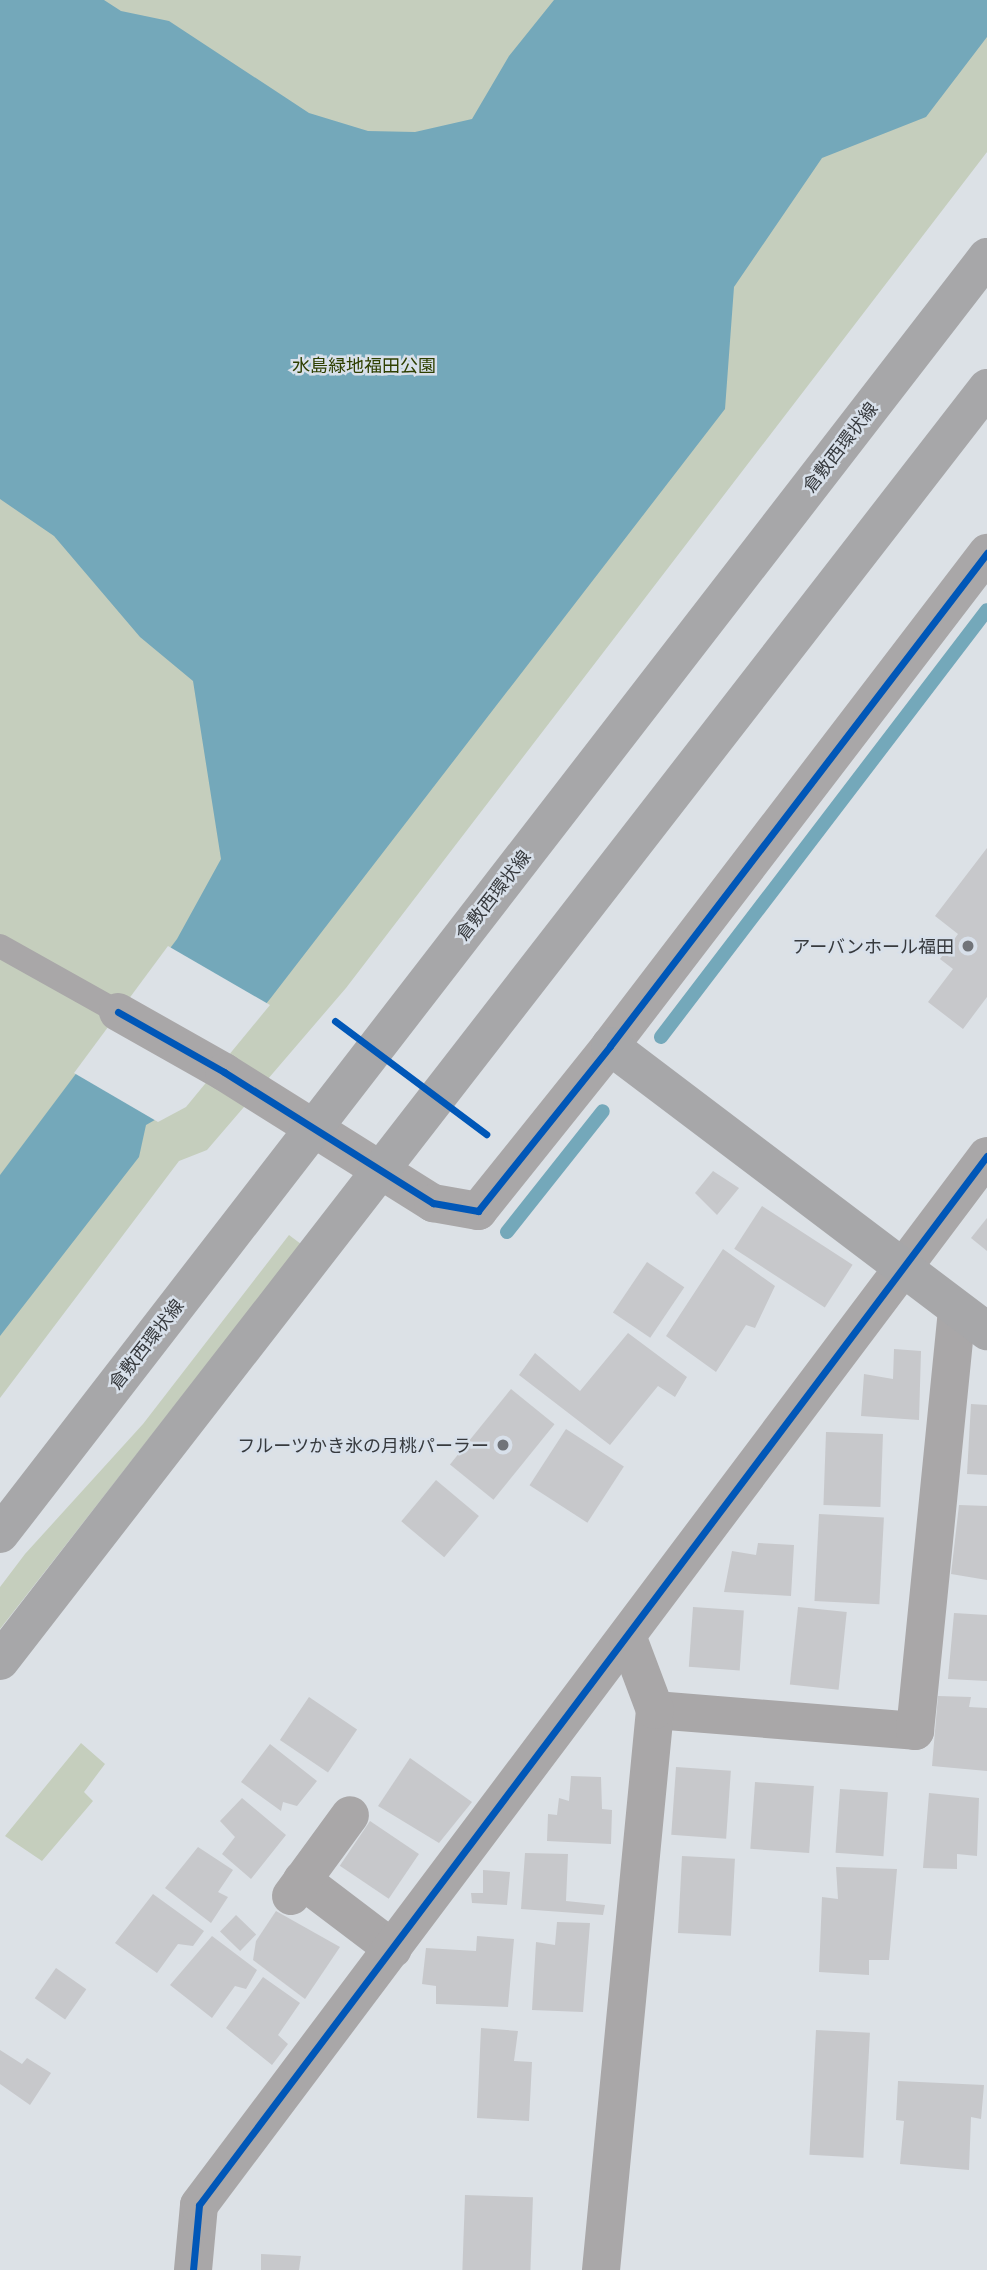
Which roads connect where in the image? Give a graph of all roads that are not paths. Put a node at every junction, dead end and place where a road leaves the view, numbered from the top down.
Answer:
1 (987, 257) edge
2 (987, 388) edge
3 (987, 553) edge
4 (0, 946) edge
5 (118, 1012) joint
6 (610, 1046) junction
7 (312, 1128) junction
8 (987, 1156) edge
9 (382, 1171) junction
10 (901, 1269) junction
11 (957, 1310) junction
12 (987, 1332) edge
13 (0, 1534) edge
14 (628, 1637) junction
15 (0, 1661) edge
16 (655, 1710) junction
17 (350, 1815) dead end
18 (393, 1950) junction
19 (193, 2270) edge
20 (601, 2270) edge

1 - 7 main road, 倉敷西環状線
2 - 9 main road
3 - 6 street
4 - 5 lane
5 - 7 street
6 - 9 street
6 - 10 main road
7 - 9 street
7 - 13 main road, 倉敷西環状線
8 - 10 street
9 - 15 main road
10 - 11 main road
10 - 14 street
11 - 12 main road
11 - 16 street
14 - 16 street
14 - 18 street
16 - 20 street
17 - 18 street
18 - 19 street

